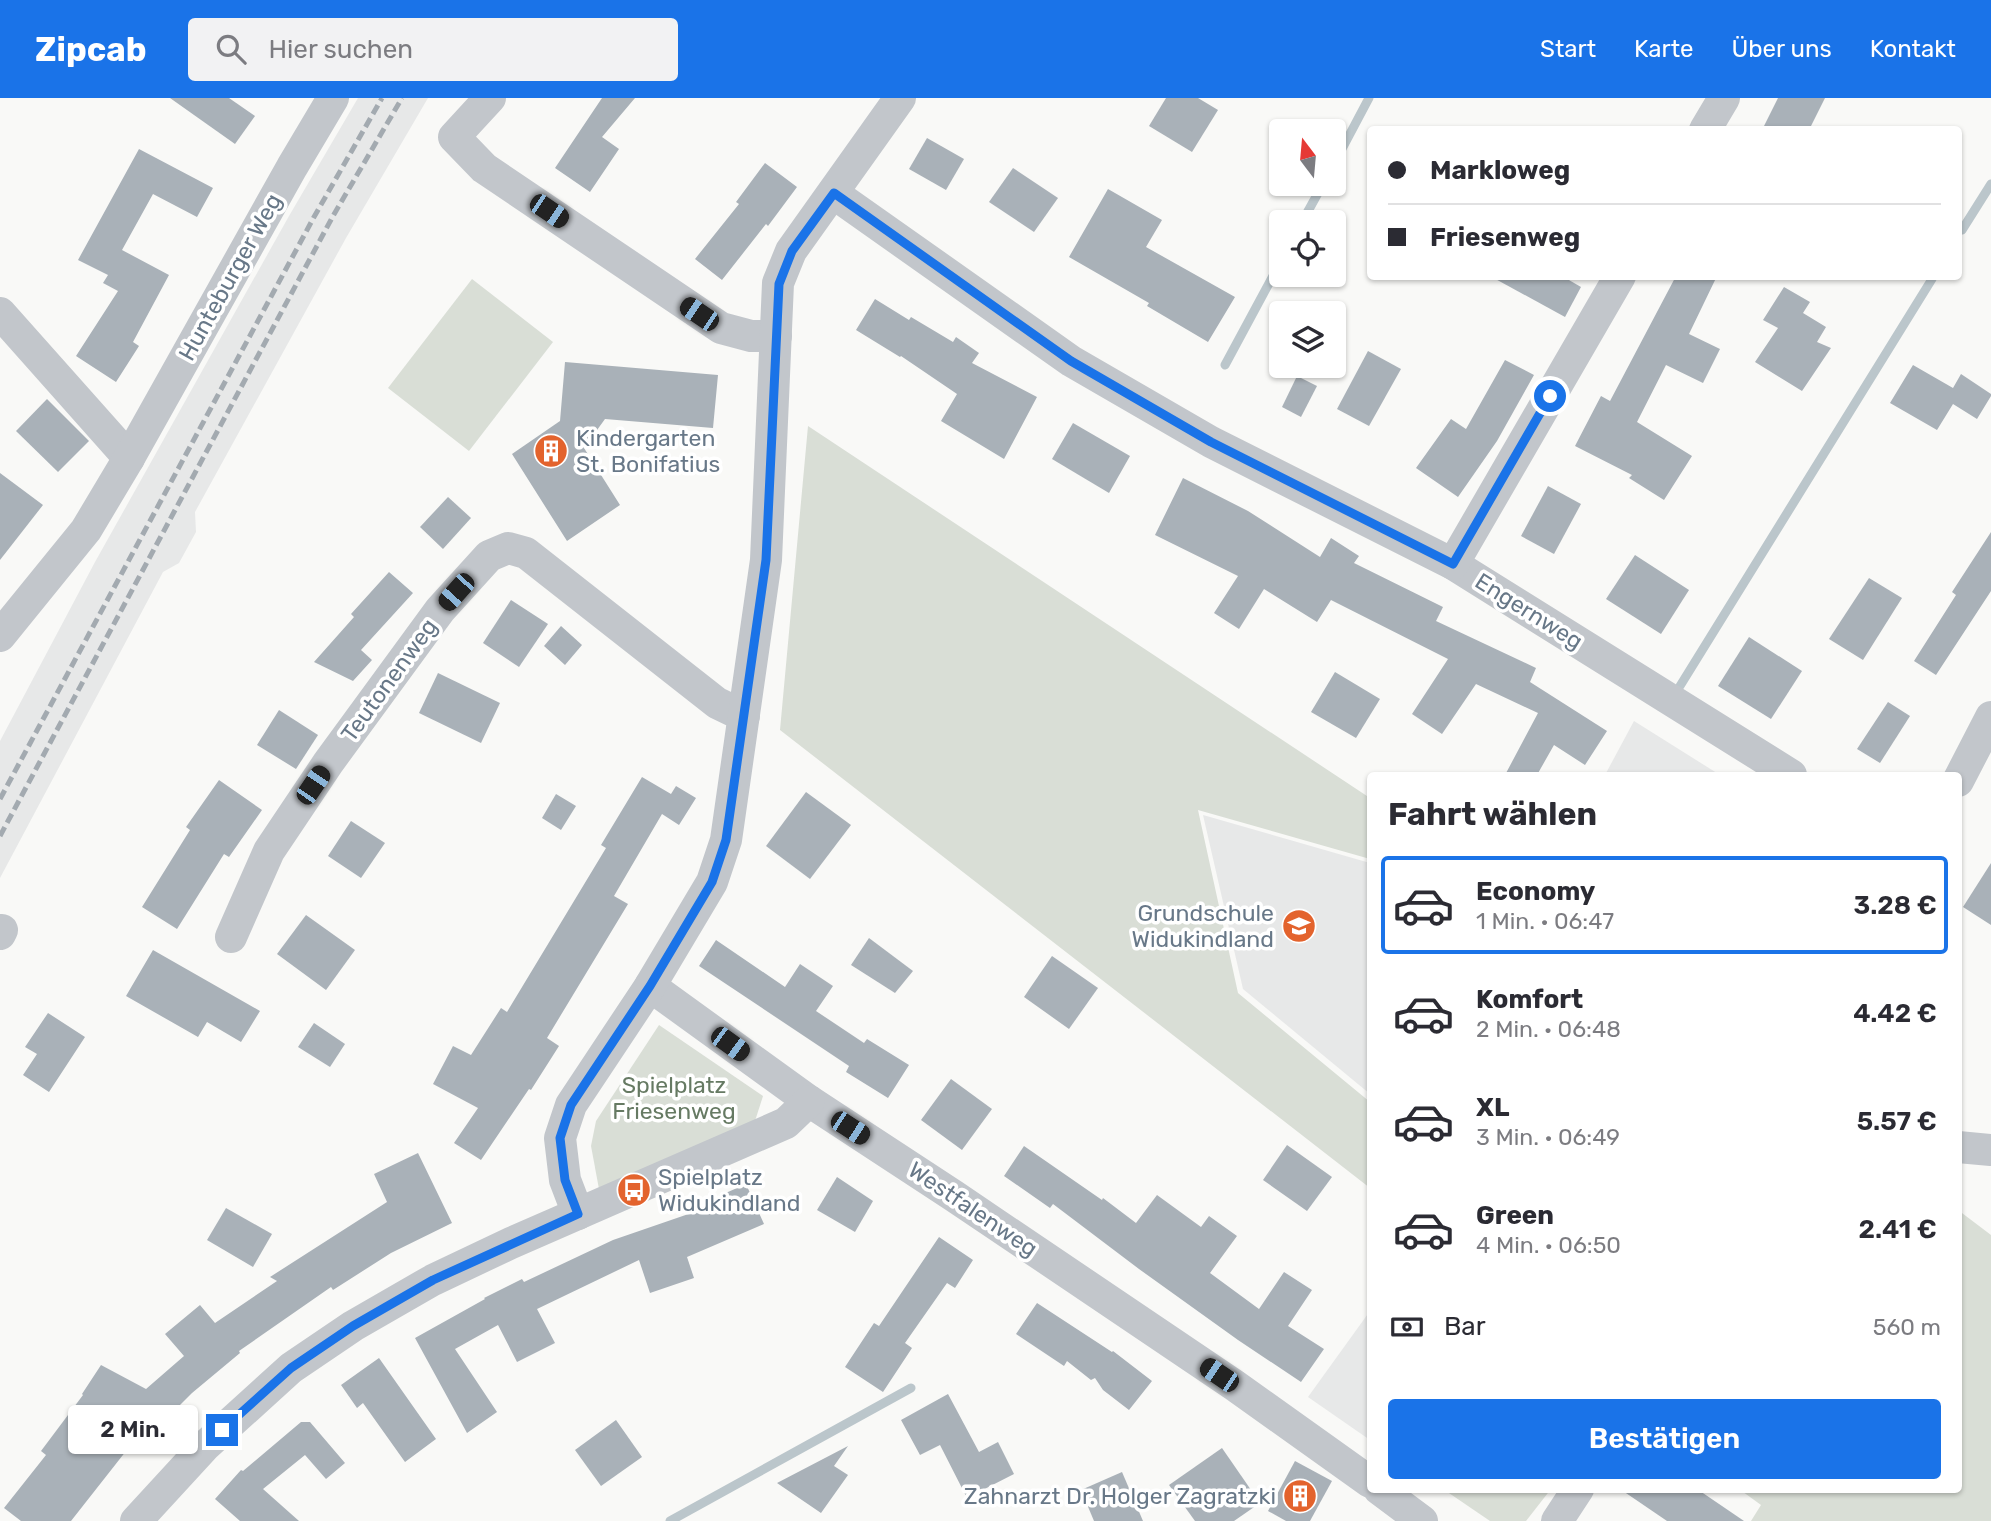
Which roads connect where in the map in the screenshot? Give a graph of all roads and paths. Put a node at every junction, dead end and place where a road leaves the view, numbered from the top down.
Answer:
1 (333, 98) edge
2 (490, 98) edge
3 (900, 98) edge
4 (1724, 98) edge
5 (1707, 126) edge
6 (834, 193) junction
7 (1618, 280) edge
8 (0, 313) edge
9 (776, 336) junction
10 (129, 458) junction
11 (1453, 564) junction
12 (0, 636) edge
13 (744, 716) junction
14 (1991, 716) edge
15 (1786, 772) edge
16 (1962, 773) edge
17 (230, 937) dead end
18 (650, 986) junction
19 (809, 1101) junction
20 (1962, 1147) edge
21 (1991, 1150) edge
22 (578, 1214) junction
23 (1367, 1480) edge
24 (1575, 1493) edge
25 (136, 1521) edge
26 (1557, 1521) edge

1 - 10 street, Hunteburger Weg
2 - 9 street
3 - 6 street
4 - 5 street
6 - 9 street
6 - 11 street, Engernweg
7 - 11 street
8 - 10 street
9 - 13 street
10 - 12 street, Hunteburger Weg
11 - 15 street, Engernweg
13 - 17 street, Teutonenweg
13 - 18 street
14 - 16 street
18 - 19 street, Westfalenweg
18 - 22 street
19 - 22 street
19 - 23 street, Westfalenweg
20 - 21 street
22 - 25 street
24 - 26 street

